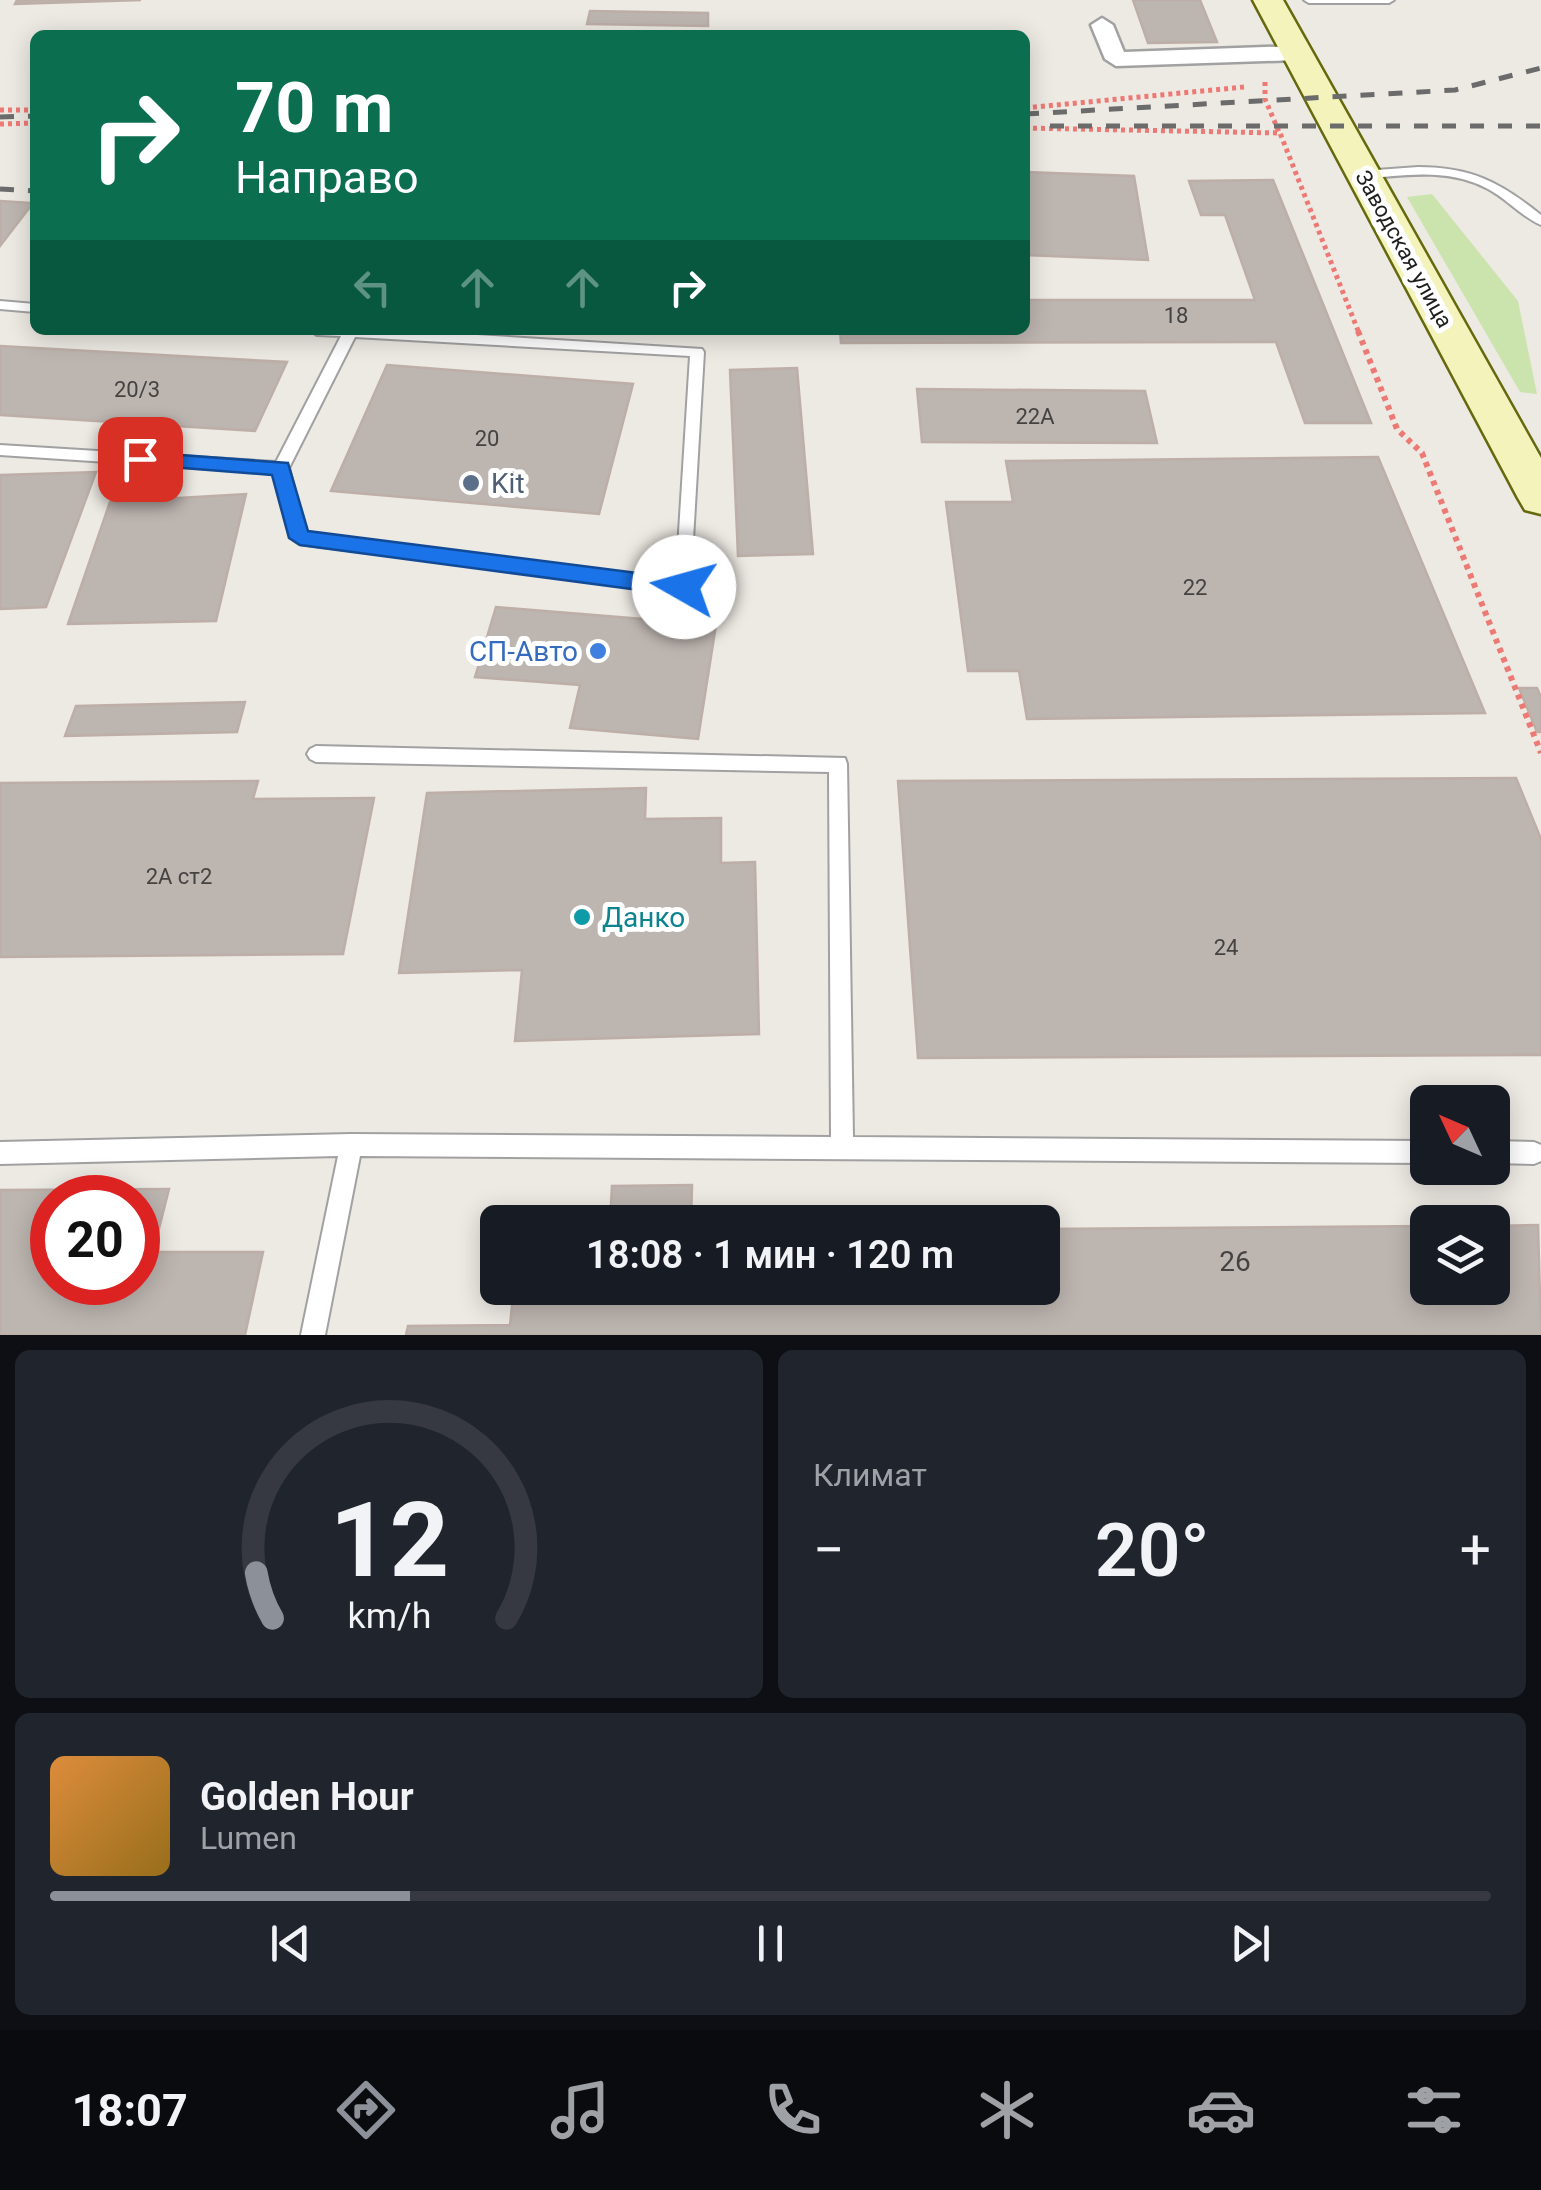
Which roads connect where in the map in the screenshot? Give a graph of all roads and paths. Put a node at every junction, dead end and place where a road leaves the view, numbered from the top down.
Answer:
1 (1268, 0) edge
2 (1309, 0) edge
3 (1390, 0) edge
4 (1102, 24) dead end
5 (1297, 52) junction
6 (1245, 87) dead end
7 (1030, 108) edge
8 (0, 110) edge
9 (30, 110) edge
10 (30, 123) edge
11 (0, 124) edge
12 (1030, 128) edge
13 (1364, 176) junction
14 (1541, 221) edge
15 (0, 306) edge
16 (30, 308) edge
17 (348, 335) edge
18 (402, 335) edge
19 (0, 450) edge
20 (280, 468) junction
21 (1539, 479) edge
22 (1541, 753) edge
23 (316, 754) dead end
24 (351, 1145) junction
25 (842, 1148) junction
26 (1410, 1152) edge
27 (1510, 1152) edge
28 (1534, 1152) dead end
29 (0, 1153) edge
30 (313, 1335) edge

1 - 5 main road, Заводская улица
2 - 3 lane
4 - 5 street
5 - 13 main road, Заводская улица
6 - 7 path
8 - 9 path
10 - 11 path
12 - 22 path
13 - 14 lane
13 - 21 main road, Заводская улица
15 - 16 lane
17 - 20 lane
18 - 20 lane
19 - 20 lane
23 - 25 lane
24 - 25 lane
24 - 29 lane
24 - 30 lane
25 - 26 lane
27 - 28 lane

